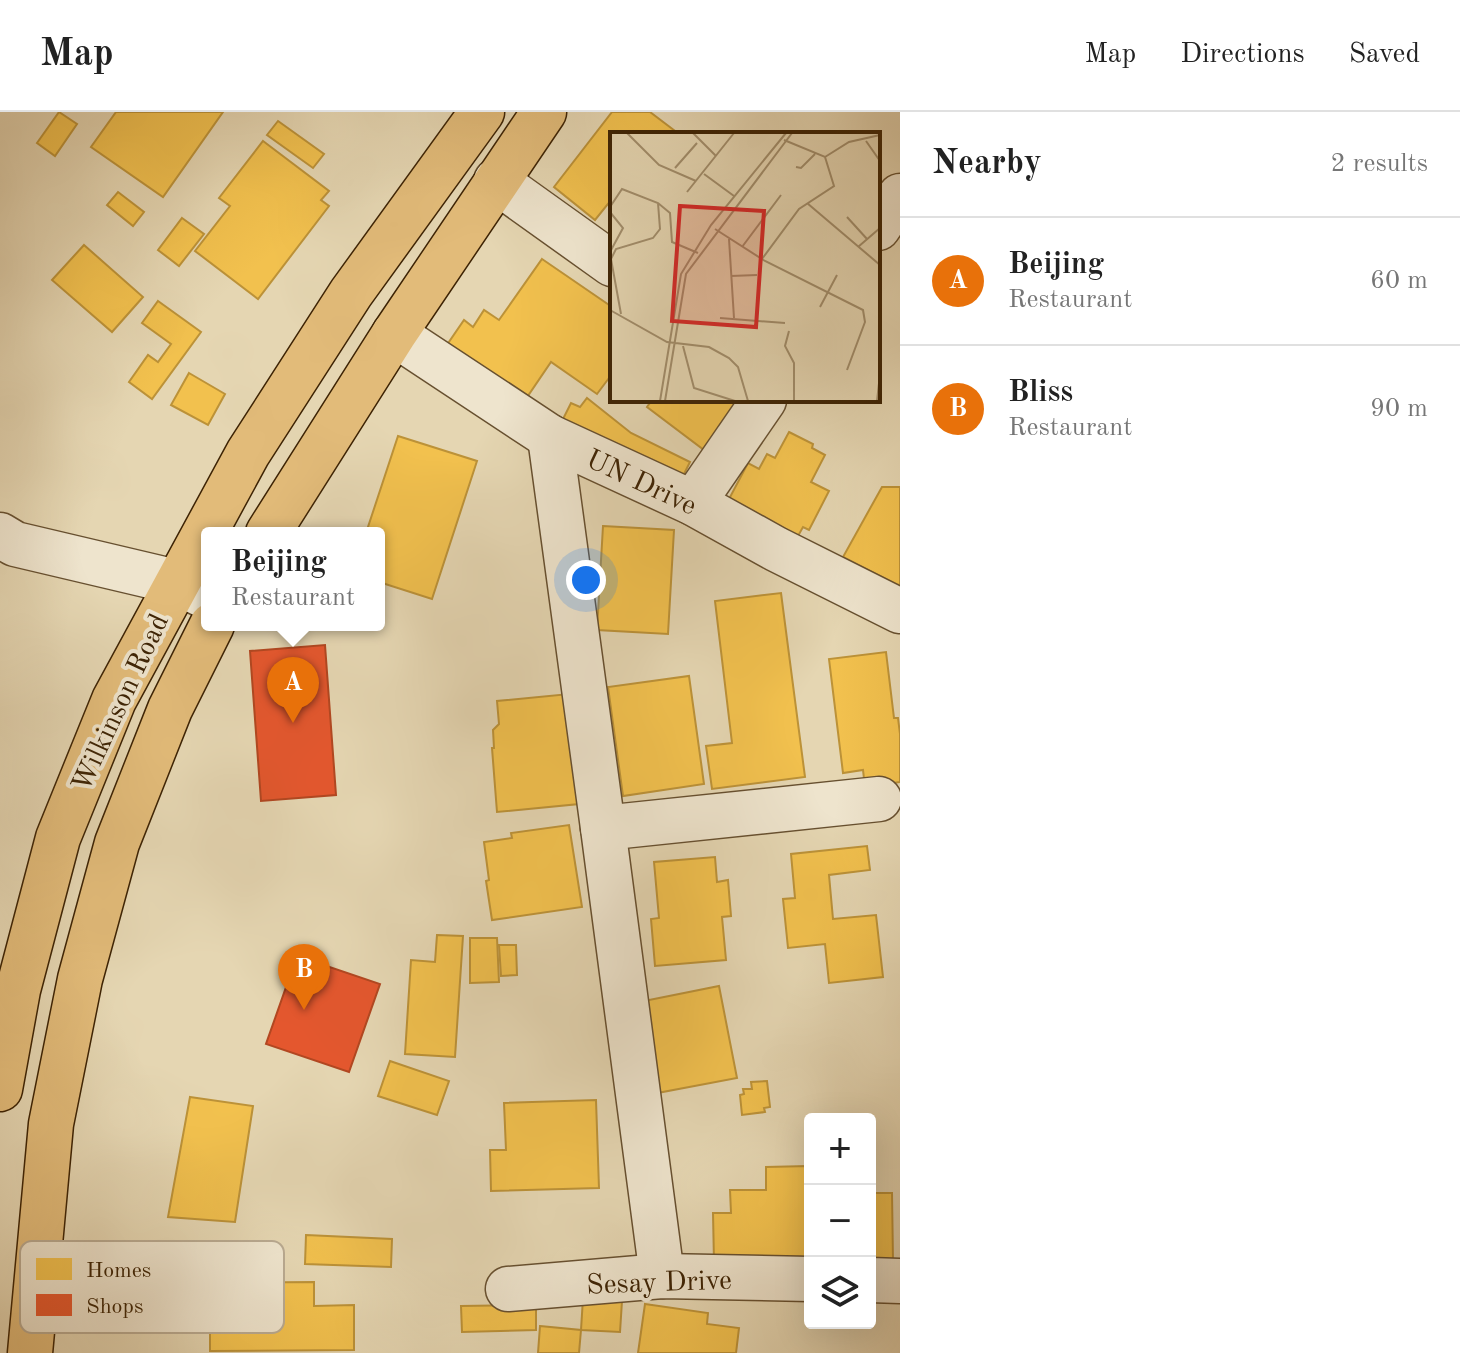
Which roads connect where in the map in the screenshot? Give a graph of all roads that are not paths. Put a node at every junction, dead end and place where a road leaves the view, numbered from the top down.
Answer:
1 (482, 112) edge
2 (544, 112) edge
3 (496, 181) junction
4 (900, 196) edge
5 (880, 225) edge
6 (610, 263) edge
7 (394, 334) junction
8 (763, 402) edge
9 (550, 437) junction
10 (693, 503) junction
11 (218, 527) edge
12 (272, 527) edge
13 (0, 535) edge
14 (201, 568) edge
15 (192, 590) edge
16 (900, 611) edge
17 (209, 631) edge
18 (879, 799) dead end
19 (603, 828) junction
20 (0, 1089) edge
21 (40, 1241) edge
22 (662, 1276) junction
23 (804, 1279) edge
24 (876, 1280) edge
25 (900, 1281) edge
26 (508, 1289) dead end
27 (32, 1333) edge
28 (30, 1353) edge

1 - 11 main road, Wilkinson Road
2 - 3 main road
3 - 6 street
3 - 7 main road
4 - 5 street
7 - 9 street, UN Drive
7 - 12 main road
8 - 10 street
9 - 10 street, UN Drive
9 - 19 street
10 - 16 street, UN Drive
13 - 15 street
14 - 15 main road, Wilkinson Road
15 - 20 main road, Wilkinson Road
17 - 21 main road, Wilkinson Road
18 - 19 street
19 - 22 street
22 - 23 street, Sesay Drive
22 - 26 street, Sesay Drive
24 - 25 street
27 - 28 main road, Wilkinson Road

